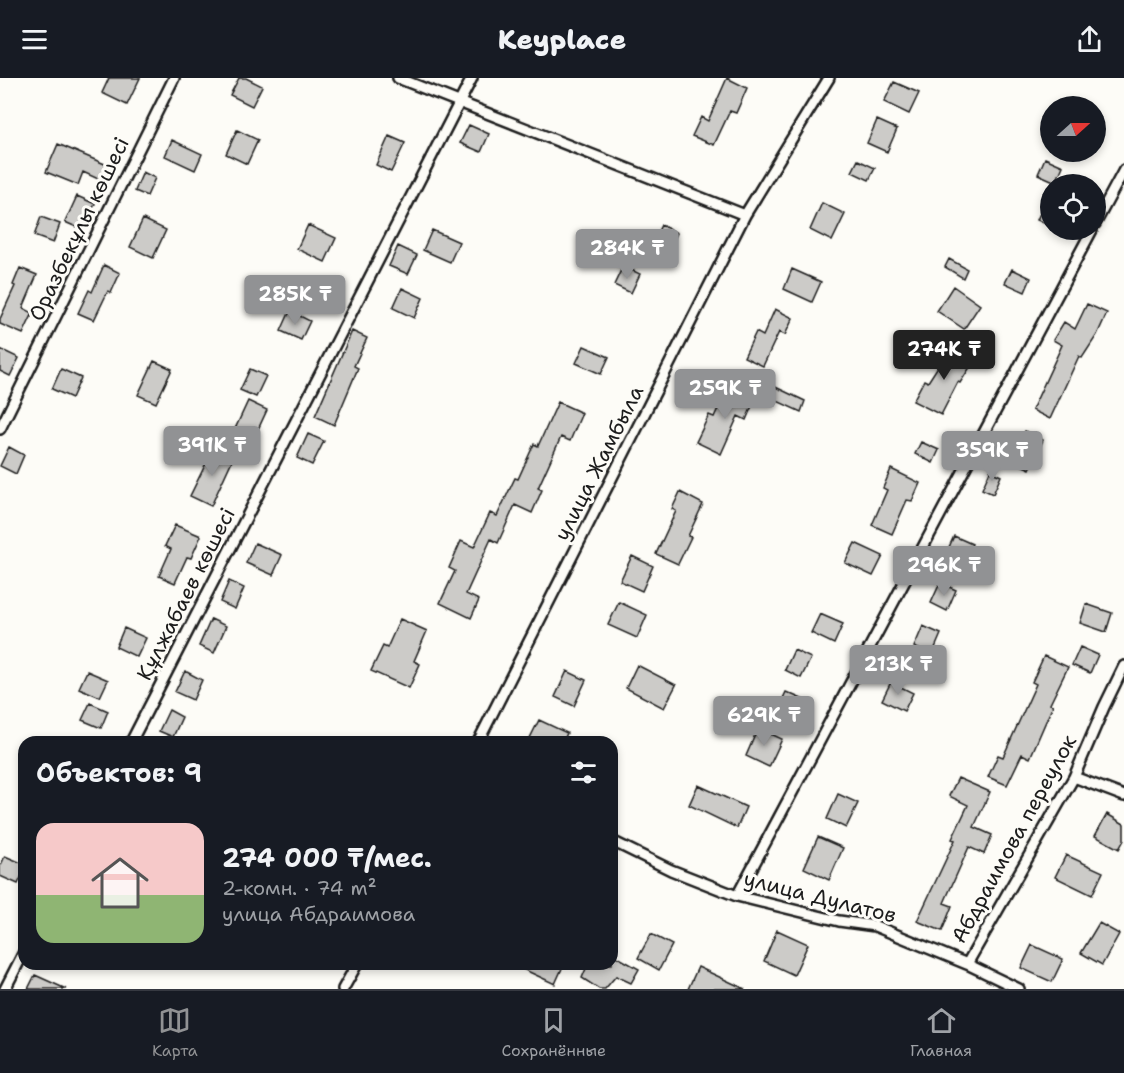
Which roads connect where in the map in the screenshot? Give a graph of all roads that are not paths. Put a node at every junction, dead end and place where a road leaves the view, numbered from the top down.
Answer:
1 (174, 78) edge
2 (398, 78) edge
3 (472, 78) edge
4 (829, 78) edge
5 (458, 101) junction
6 (1124, 170) edge
7 (1106, 204) edge
8 (745, 215) junction
9 (1087, 240) edge
10 (0, 429) edge
11 (1124, 666) edge
12 (134, 736) edge
13 (481, 736) edge
14 (1074, 777) junction
15 (1124, 796) edge
16 (618, 844) edge
17 (737, 896) junction
18 (18, 964) edge
19 (967, 964) junction
20 (354, 970) edge
21 (5, 989) edge
22 (343, 989) edge
23 (1019, 989) edge

1 - 10 street, Оразбекұлы көшесі
2 - 5 street
3 - 5 street, Құлжабаев көшесі
4 - 8 street, улица Жамбыла
5 - 8 street
5 - 12 street, Құлжабаев көшесі
6 - 7 street
8 - 13 street, улица Жамбыла
9 - 17 street
11 - 14 street, Абдраимова переулок
14 - 15 street
14 - 19 street, Абдраимова переулок
16 - 17 street, улица Дулатов
17 - 19 street, улица Дулатов
18 - 21 street
19 - 23 street, улица Дулатов
20 - 22 street

